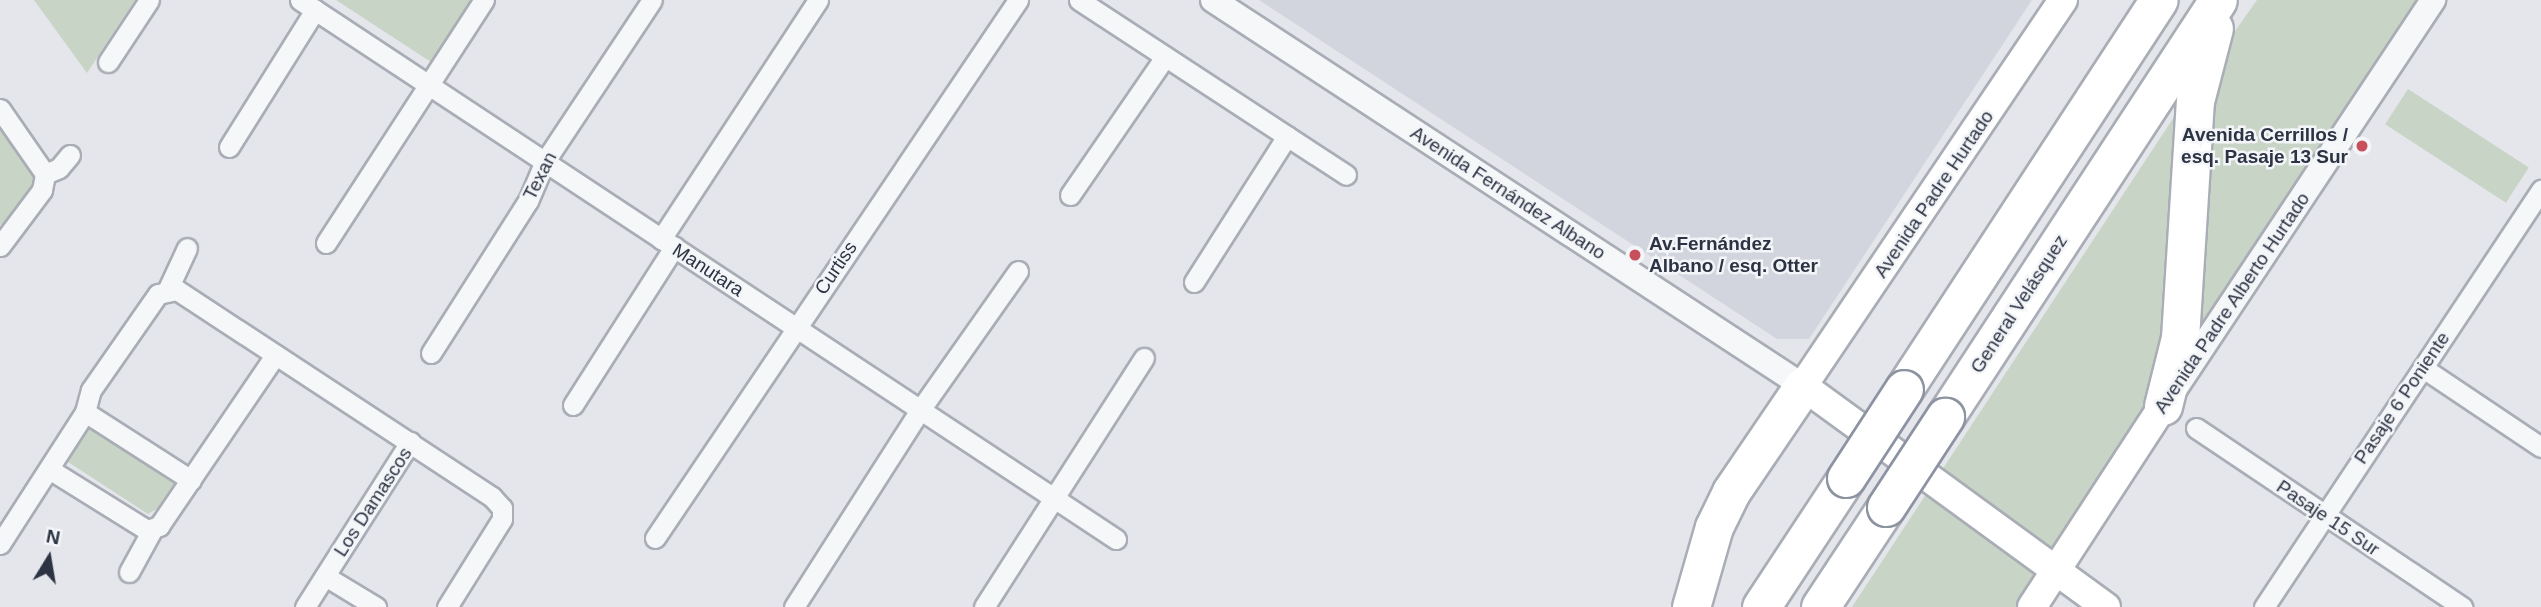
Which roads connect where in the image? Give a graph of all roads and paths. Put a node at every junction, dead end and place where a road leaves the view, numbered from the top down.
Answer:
1 (149, 0) edge
2 (484, 0) edge
3 (652, 0) edge
4 (818, 0) edge
5 (1018, 0) edge
6 (1079, 0) edge
7 (1213, 0) edge
8 (2063, 0) edge
9 (2159, 0) edge
10 (2218, 0) edge
11 (2224, 0) edge
12 (2433, 0) edge
13 (307, 5) edge
14 (1166, 57) junction
15 (108, 62) dead end
16 (428, 85) junction
17 (0, 108) edge
18 (1287, 136) junction
19 (229, 147) dead end
20 (70, 155) dead end
21 (545, 161) junction
22 (45, 174) junction
23 (1346, 176) dead end
24 (2541, 190) edge
25 (1070, 195) dead end
26 (2535, 212) edge
27 (326, 243) dead end
28 (668, 243) junction
29 (0, 246) edge
30 (187, 248) dead end
31 (1018, 271) dead end
32 (1194, 282) dead end
33 (168, 289) junction
34 (795, 327) junction
35 (431, 353) dead end
36 (275, 355) junction
37 (1144, 358) dead end
38 (2423, 368) junction
39 (1803, 386) junction
40 (573, 405) dead end
41 (2163, 406) junction
42 (920, 410) junction
43 (85, 412) junction
44 (2196, 428) dead end
45 (410, 442) junction
46 (2541, 447) edge
47 (48, 469) junction
48 (191, 480) junction
49 (1052, 497) junction
50 (2325, 515) junction
51 (152, 530) junction
52 (655, 538) dead end
53 (1116, 539) dead end
54 (0, 544) edge
55 (2057, 569) junction
56 (129, 572) dead end
57 (325, 576) junction
58 (304, 607) edge
59 (376, 607) edge
60 (447, 607) edge
61 (794, 607) edge
62 (984, 607) edge
63 (1691, 607) edge
64 (1761, 607) edge
65 (1820, 607) edge
66 (2032, 607) edge
67 (2106, 607) edge
68 (2264, 607) edge
69 (2462, 607) edge

1 - 15 street
2 - 16 street
3 - 21 street, Texan
4 - 28 street
5 - 34 street, Curtiss
6 - 14 street
7 - 39 street, Avenida Fernández Albano
8 - 39 main road, Avenida Padre Hurtado
9 - 64 highway, bridge
10 - 65 highway, General Velásquez, bridge
11 - 41 highway
12 - 41 street, Avenida Padre Alberto Hurtado
13 - 16 street, Manutara
13 - 19 street
14 - 18 street
14 - 25 street
16 - 21 street, Manutara
16 - 27 street
17 - 22 street
18 - 23 street
18 - 32 street
20 - 22 street
21 - 28 street, Manutara
21 - 35 street, Texan
22 - 29 street
24 - 26 street, Pasaje 6 Poniente
26 - 38 street, Pasaje 6 Poniente
28 - 34 street, Manutara
28 - 40 street
30 - 33 street
31 - 42 street
33 - 36 street
33 - 43 street
34 - 42 street, Manutara
34 - 52 street, Curtiss
36 - 45 street
36 - 48 street
37 - 49 street
38 - 46 street
38 - 50 street, Pasaje 6 Poniente
39 - 55 main road
39 - 63 highway
41 - 55 main road, Avenida Padre Alberto Hurtado
42 - 49 street, Manutara
42 - 61 street
43 - 47 street
43 - 48 street
44 - 50 street, Pasaje 15 Sur
45 - 57 street, Los Damascos
45 - 60 street, Los Damascos
47 - 51 street
47 - 54 street
48 - 51 street
49 - 53 street, Manutara
49 - 62 street
50 - 68 street, Pasaje 6 Poniente
50 - 69 street, Pasaje 15 Sur
51 - 56 street
55 - 66 main road, Avenida Padre Alberto Hurtado
55 - 67 main road
57 - 58 street, Los Damascos
57 - 59 street, Los Damascos

